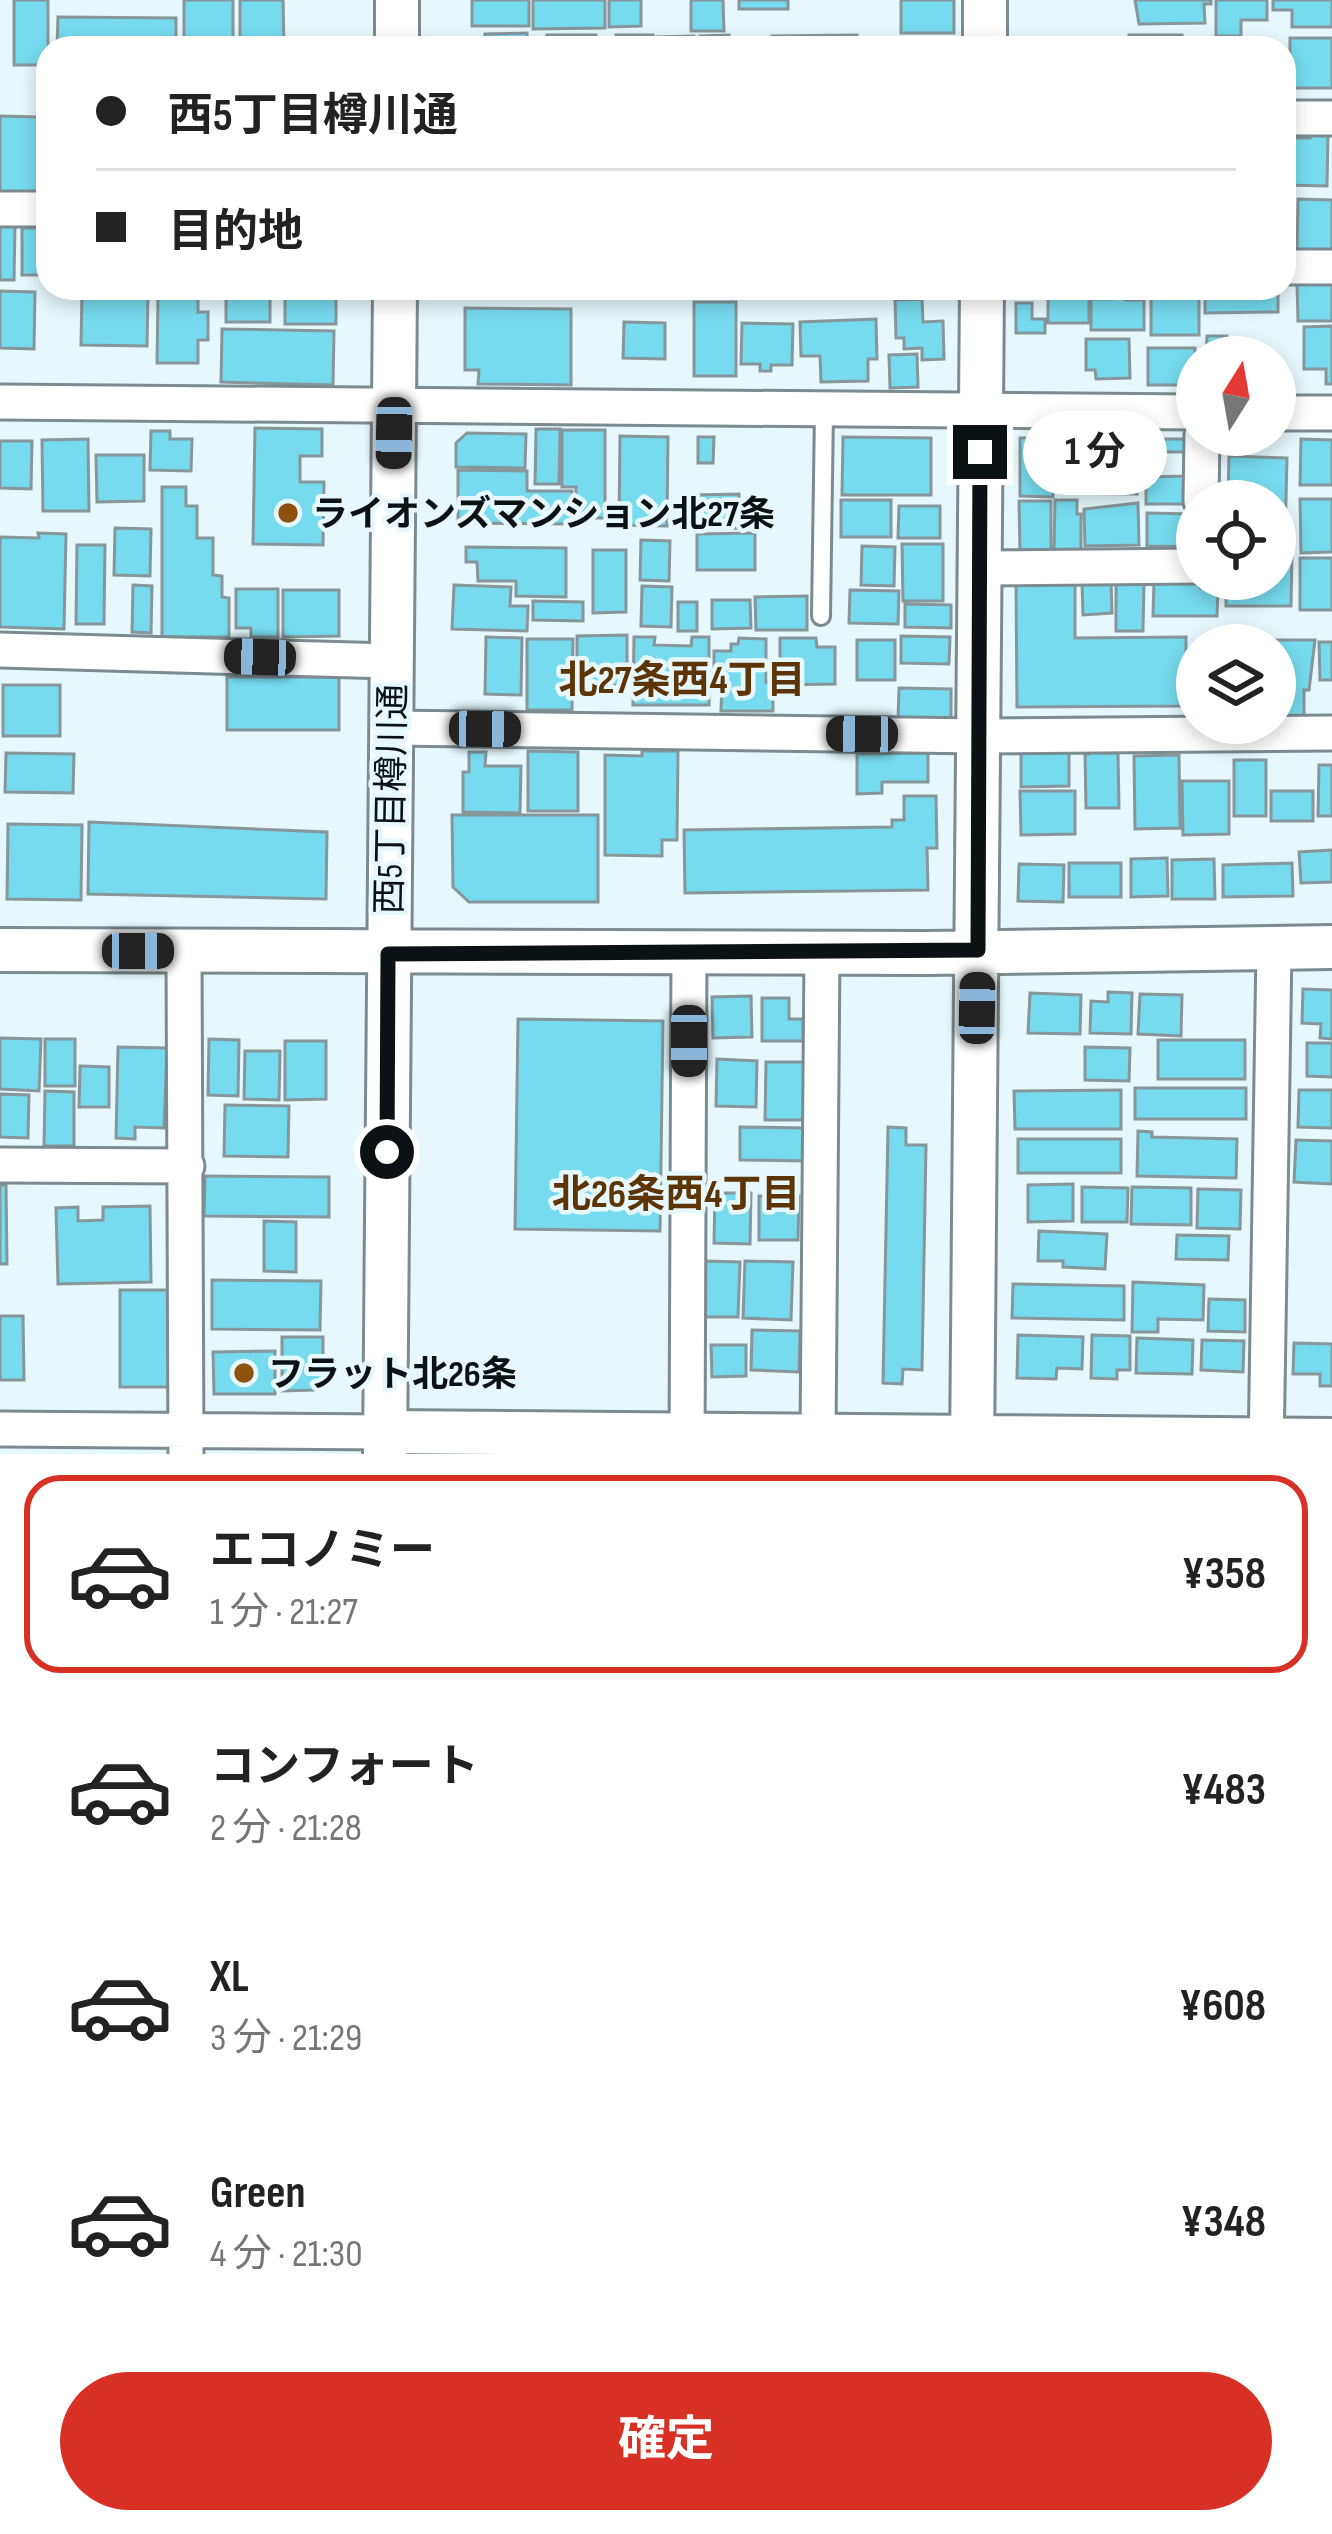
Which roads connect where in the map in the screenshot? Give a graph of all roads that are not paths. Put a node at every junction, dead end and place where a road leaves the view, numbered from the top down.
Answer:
1 (398, 0) edge
2 (985, 0) edge
3 (397, 36) edge
4 (985, 36) edge
5 (1296, 118) edge
6 (1332, 118) edge
7 (0, 209) edge
8 (36, 209) edge
9 (1296, 267) edge
10 (1332, 267) edge
11 (395, 300) edge
12 (982, 300) edge
13 (0, 403) edge
14 (394, 405) junction
15 (824, 411) junction
16 (981, 412) junction
17 (1176, 412) edge
18 (1296, 413) edge
19 (1332, 413) edge
20 (1176, 566) edge
21 (980, 568) junction
22 (820, 616) dead end
23 (0, 650) edge
24 (391, 661) junction
25 (391, 728) junction
26 (1332, 733) edge
27 (979, 736) junction
28 (1332, 947) edge
29 (1274, 948) junction
30 (0, 950) edge
31 (978, 950) junction
32 (689, 951) junction
33 (184, 952) junction
34 (822, 953) junction
35 (388, 954) junction
36 (0, 1165) edge
37 (187, 1166) junction
38 (0, 1429) edge
39 (818, 1436) junction
40 (1332, 1440) edge
41 (186, 1442) edge
42 (385, 1443) edge
43 (687, 1444) edge
44 (972, 1446) edge
45 (1266, 1447) edge

1 - 3 street
2 - 4 street
5 - 6 street
7 - 8 street
9 - 10 street
11 - 14 street, 西5丁目樽川通
12 - 16 street
13 - 14 street
14 - 15 street
14 - 24 street, 西5丁目樽川通
15 - 16 street
15 - 22 lane
16 - 17 street
16 - 21 street
18 - 19 street
20 - 21 street
21 - 27 street
23 - 24 street
24 - 25 street, 西5丁目樽川通
25 - 27 street
25 - 35 street, 西5丁目樽川通
26 - 27 street
27 - 31 street
28 - 29 street
29 - 31 street
29 - 45 street
30 - 33 street
31 - 34 street
31 - 44 street
32 - 34 street
32 - 35 street
32 - 43 street
33 - 35 street
33 - 37 street
34 - 39 street
35 - 42 street, 西5丁目樽川通
36 - 37 street
37 - 41 street
38 - 41 street
39 - 43 street
39 - 44 street
40 - 45 street
41 - 42 street
42 - 43 street
44 - 45 street

